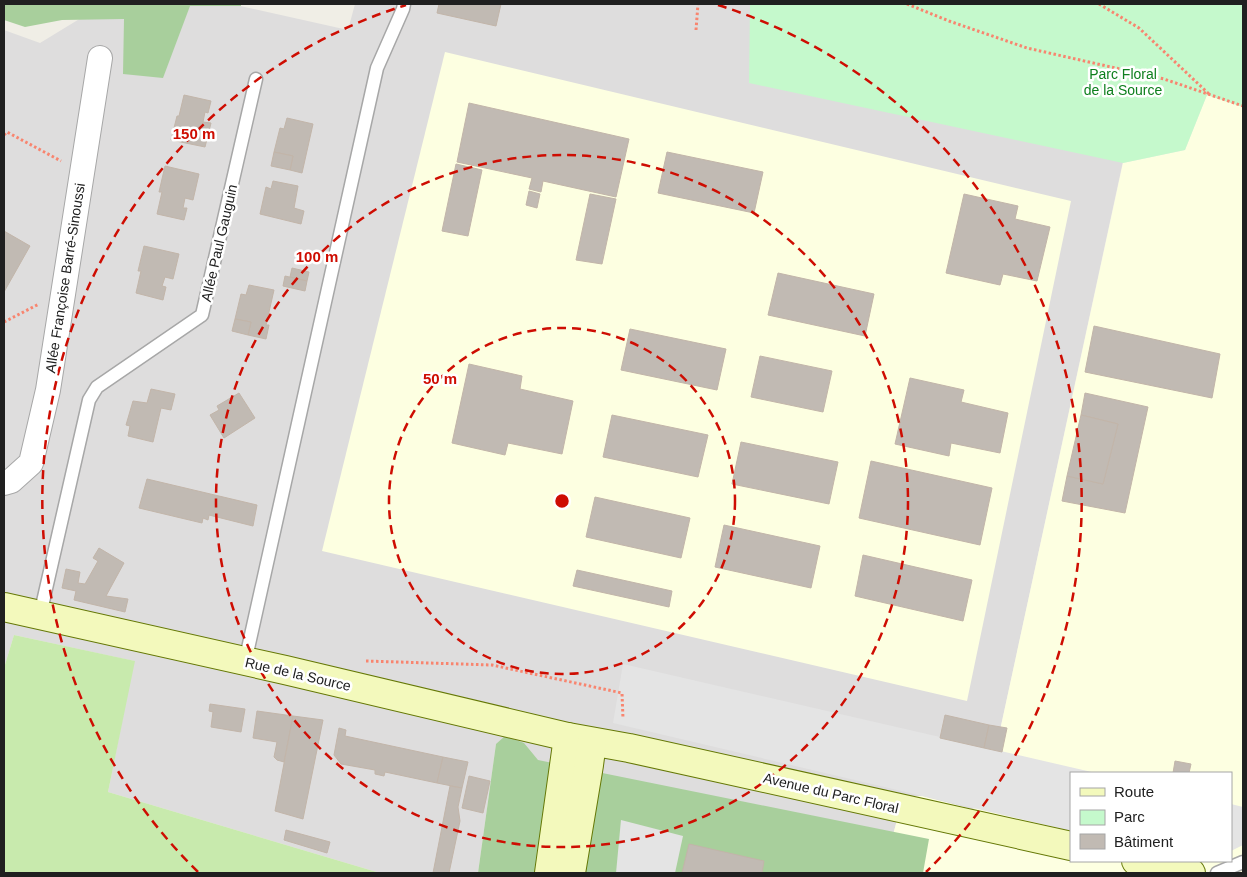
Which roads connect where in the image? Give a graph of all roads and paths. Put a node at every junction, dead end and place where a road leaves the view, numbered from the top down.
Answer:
1 (404, 4) edge
2 (698, 4) edge
3 (907, 4) edge
4 (1099, 4) edge
5 (696, 30) dead end
6 (100, 58) dead end
7 (256, 79) dead end
8 (1209, 94) junction
9 (1243, 106) edge
10 (4, 135) edge
11 (82, 172) junction
12 (60, 309) junction
13 (4, 322) edge
14 (4, 483) edge
15 (4, 608) edge
16 (40, 616) junction
17 (365, 661) dead end
18 (245, 662) junction
19 (623, 718) dead end
20 (580, 739) junction
21 (1070, 846) edge
22 (1141, 862) edge
23 (1243, 862) edge
24 (549, 873) edge
25 (571, 873) edge
26 (1191, 873) edge
27 (1217, 873) edge

1 - 18 lane
2 - 5 path
3 - 8 path
4 - 8 path
6 - 11 street, Allée Françoise Barré-Sinoussi
7 - 16 lane, Allée Paul Gauguin
8 - 9 path
10 - 11 path
11 - 12 street, Allée Françoise Barré-Sinoussi
12 - 13 path
12 - 14 street, Allée Françoise Barré-Sinoussi
15 - 16 main road, Rue de la Source
16 - 18 main road, Rue de la Source
17 - 19 path
18 - 20 main road, Rue de la Source
20 - 21 main road, Avenue du Parc Floral
20 - 24 main road
20 - 25 main road
22 - 26 main road
23 - 27 lane

